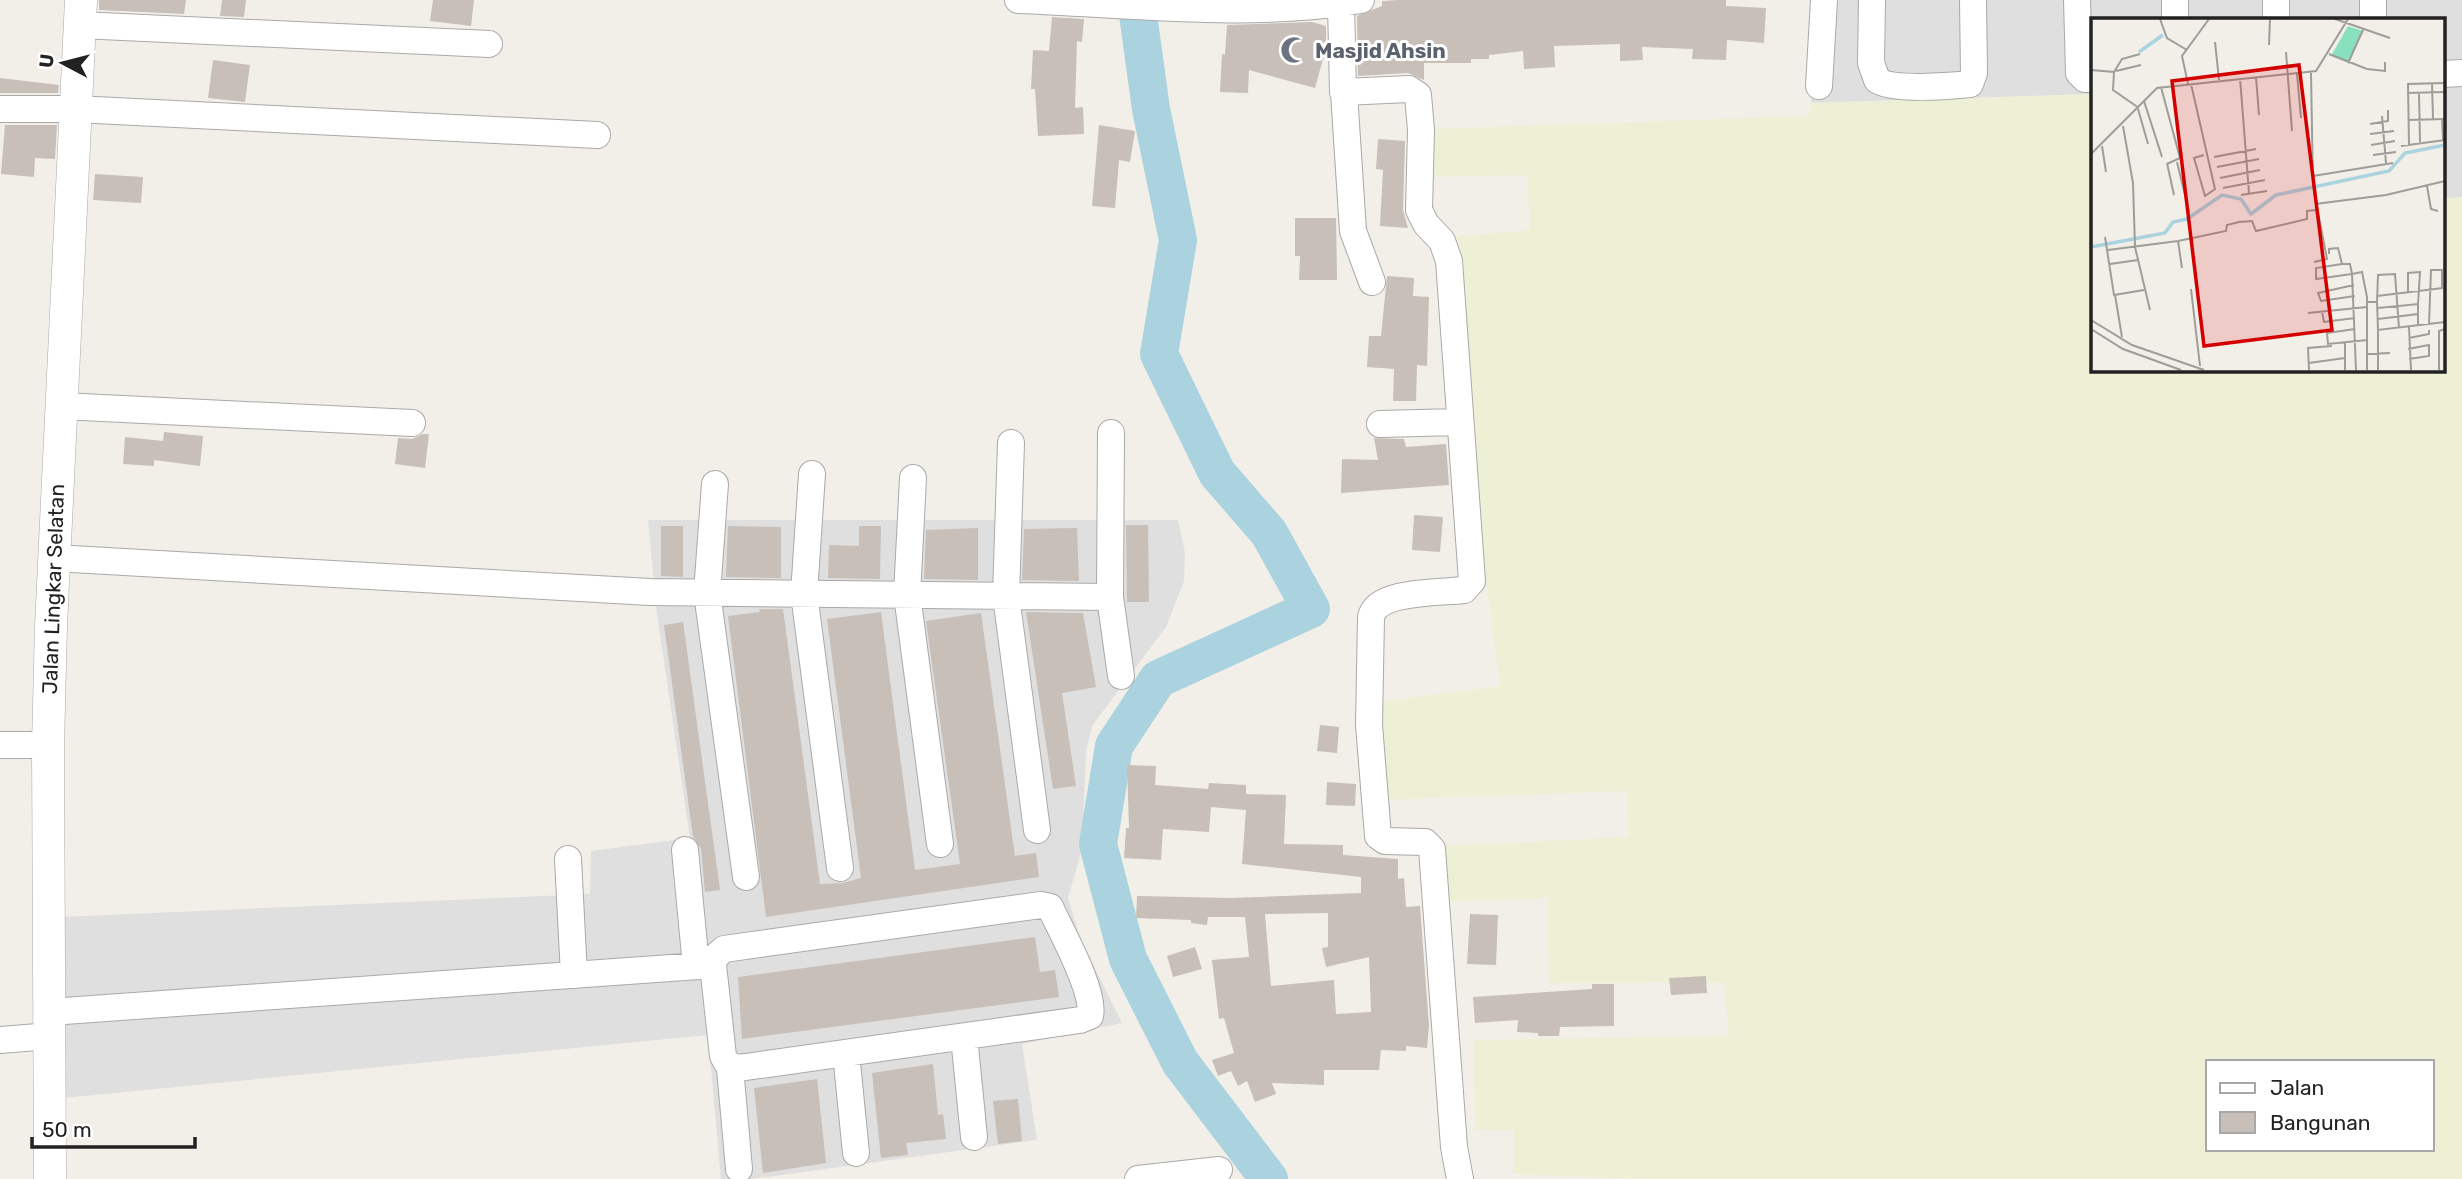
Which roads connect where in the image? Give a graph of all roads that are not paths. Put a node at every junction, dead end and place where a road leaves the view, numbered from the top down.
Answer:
1 (1018, 0) edge
2 (1030, 0) edge
3 (1824, 0) edge
4 (1872, 0) edge
5 (1973, 0) edge
6 (2077, 0) edge
7 (2175, 0) edge
8 (2276, 0) edge
9 (2373, 0) edge
10 (1351, 2) edge
11 (1293, 4) edge
12 (81, 13) edge
13 (2175, 18) edge
14 (2276, 18) edge
15 (2373, 18) edge
16 (489, 44) dead end
17 (2462, 73) edge
18 (2444, 74) edge
19 (2091, 79) edge
20 (1818, 86) dead end
21 (1344, 93) junction
22 (0, 109) edge
23 (75, 109) junction
24 (597, 135) dead end
25 (1372, 282) dead end
26 (61, 406) junction
27 (1458, 422) junction
28 (412, 423) dead end
29 (1380, 424) dead end
30 (1111, 433) dead end
31 (1011, 443) dead end
32 (812, 474) dead end
33 (913, 478) dead end
34 (715, 484) dead end
35 (54, 558) junction
36 (707, 593) junction
37 (804, 594) junction
38 (907, 595) junction
39 (1006, 596) junction
40 (1110, 597) junction
41 (1121, 676) dead end
42 (0, 745) edge
43 (48, 745) junction
44 (1037, 830) dead end
45 (940, 844) dead end
46 (685, 850) dead end
47 (568, 859) dead end
48 (840, 867) dead end
49 (746, 877) dead end
50 (704, 966) junction
51 (574, 975) junction
52 (50, 1024) junction
53 (964, 1037) junction
54 (0, 1040) edge
55 (846, 1053) junction
56 (730, 1068) junction
57 (974, 1137) dead end
58 (856, 1153) dead end
59 (739, 1169) dead end
60 (1219, 1170) dead end
61 (1180, 1177) edge
62 (50, 1179) edge
63 (1138, 1179) edge
64 (1461, 1179) edge

1 - 2 street
2 - 11 street
3 - 20 street
4 - 5 street
6 - 19 street
7 - 13 street
8 - 14 street
9 - 15 street
10 - 11 street
10 - 21 street
12 - 16 street
12 - 23 street, Jalan Lingkar Selatan
17 - 18 street
21 - 25 street
21 - 27 street
22 - 23 street
23 - 24 street
23 - 26 street, Jalan Lingkar Selatan
26 - 28 street
26 - 35 street, Jalan Lingkar Selatan
27 - 29 street
27 - 64 street
30 - 40 street
31 - 39 street
32 - 37 street
33 - 38 street
34 - 36 street
35 - 36 street
35 - 43 street, Jalan Lingkar Selatan
36 - 37 street
36 - 49 street
37 - 38 street
37 - 48 street
38 - 39 street
38 - 45 street
39 - 40 street
39 - 44 street
40 - 41 street
42 - 43 street
43 - 52 street, Jalan Lingkar Selatan
46 - 50 street
47 - 51 street
50 - 51 street
50 - 53 street
50 - 56 street
51 - 52 street
52 - 54 street
52 - 62 street, Jalan Lingkar Selatan
53 - 55 street
53 - 57 street
55 - 56 street
55 - 58 street
56 - 59 street
60 - 61 street
61 - 63 street

